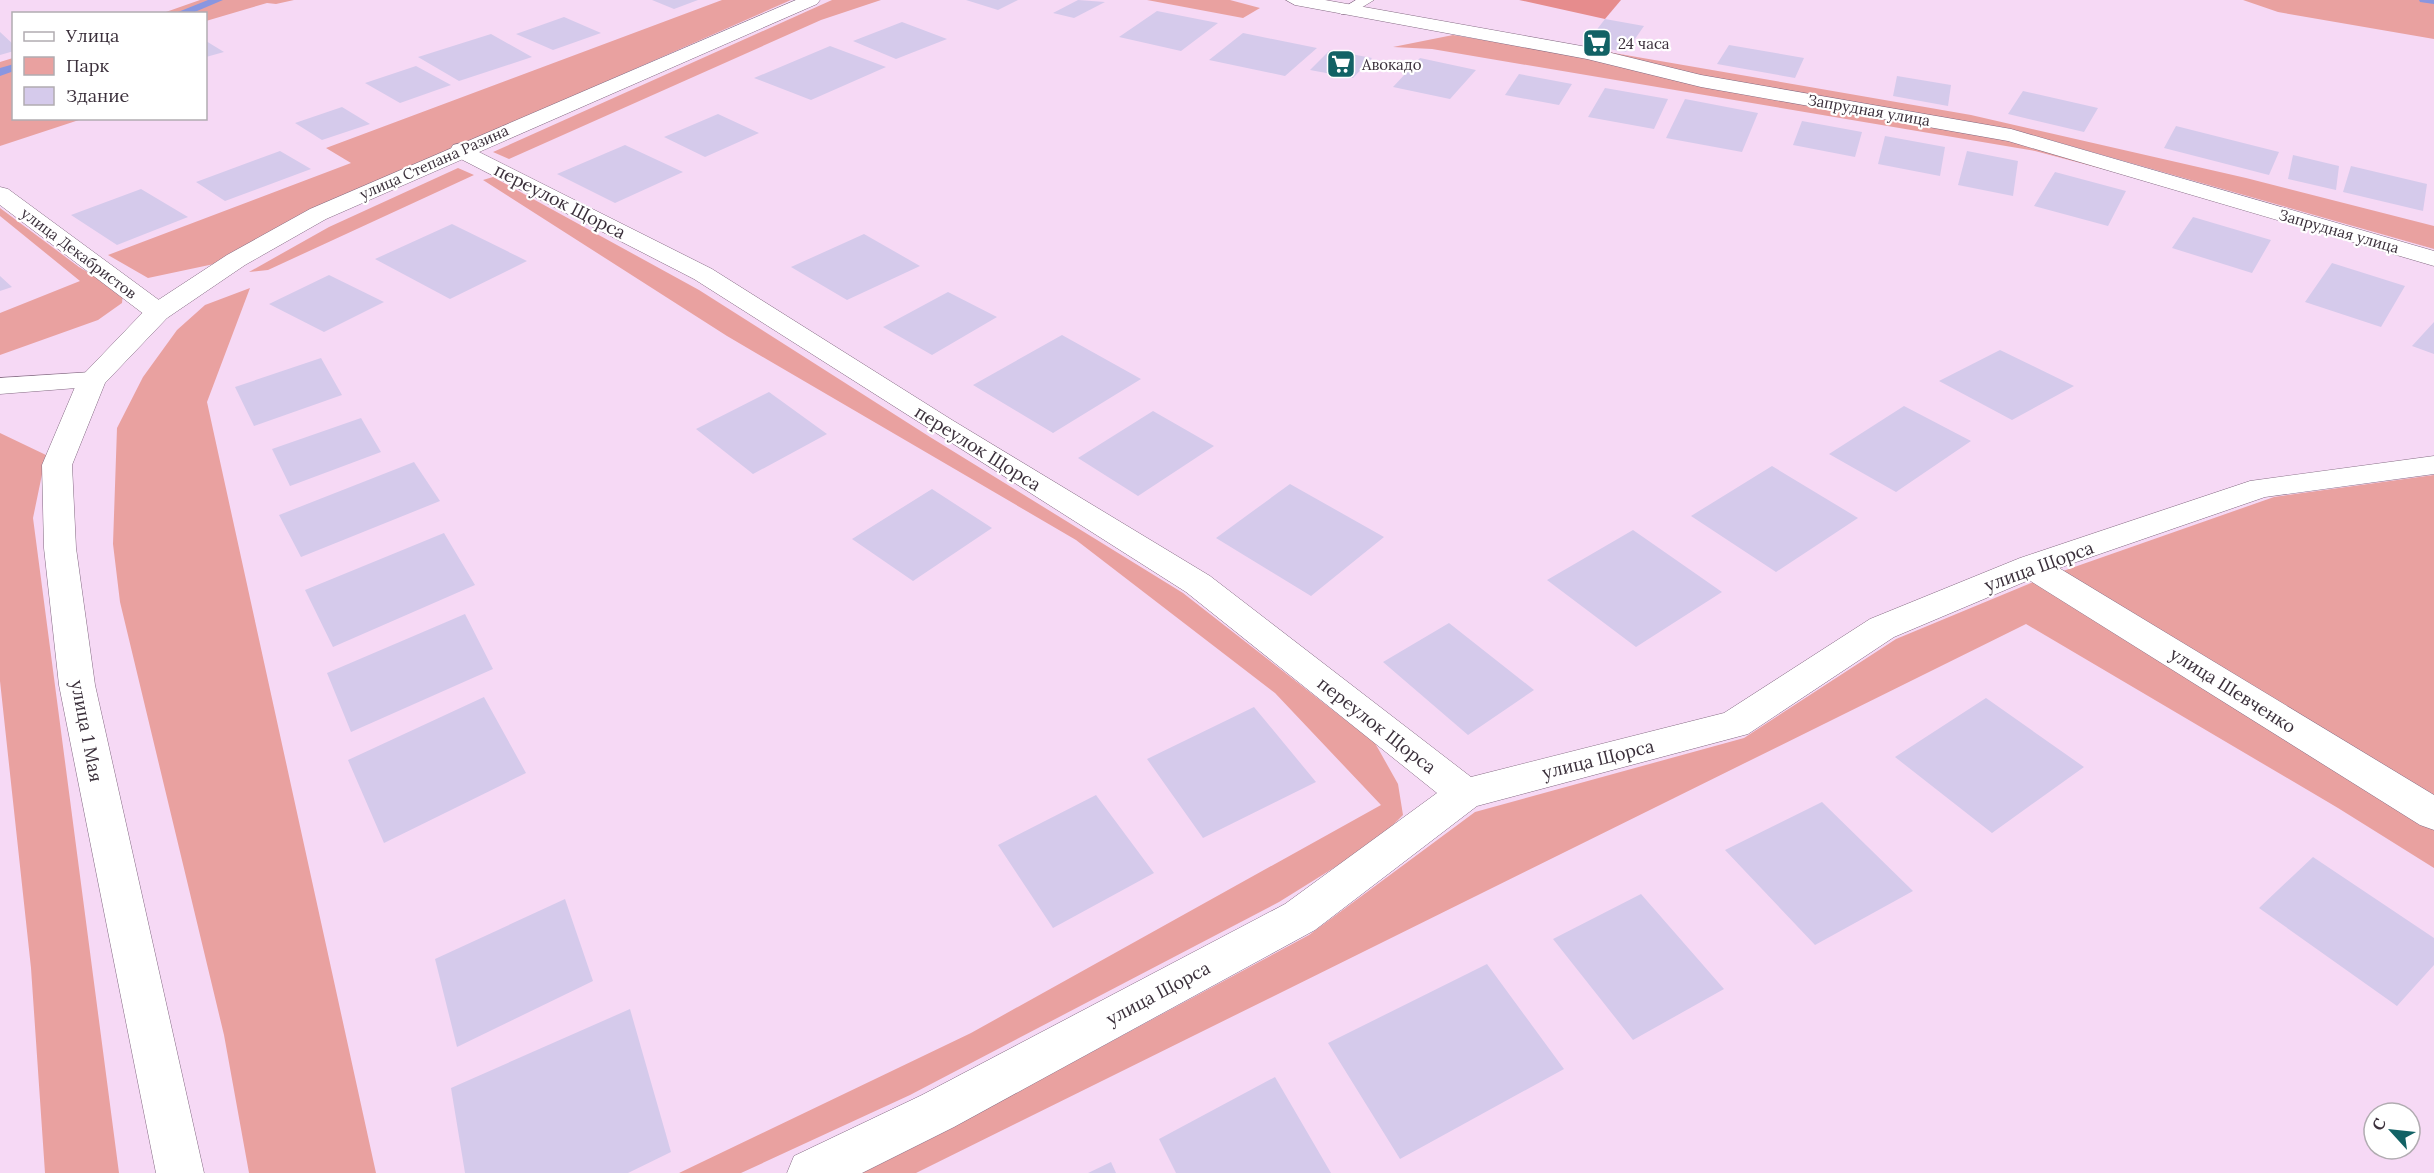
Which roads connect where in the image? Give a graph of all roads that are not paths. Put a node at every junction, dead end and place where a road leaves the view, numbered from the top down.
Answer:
1 (811, 0) edge
2 (1294, 0) edge
3 (1367, 0) edge
4 (1346, 11) junction
5 (461, 150) junction
6 (0, 194) edge
7 (2434, 258) edge
8 (158, 312) junction
9 (92, 380) junction
10 (0, 386) edge
11 (2434, 465) edge
12 (2031, 566) junction
13 (1465, 794) junction
14 (2434, 814) edge
15 (180, 1173) edge
16 (811, 1173) edge

1 - 5 street, улица Степана Разина
2 - 4 street, Запрудная улица
3 - 4 lane
4 - 7 street, Запрудная улица
5 - 8 street, улица Степана Разина
5 - 13 street, переулок Щорса
6 - 8 street, улица Декабристов
8 - 9 street, улица Степана Разина
9 - 10 street
9 - 15 street, улица 1 Мая
11 - 12 street, улица Щорса
12 - 13 street, улица Щорса
12 - 14 street, улица Шевченко
13 - 16 street, улица Щорса

